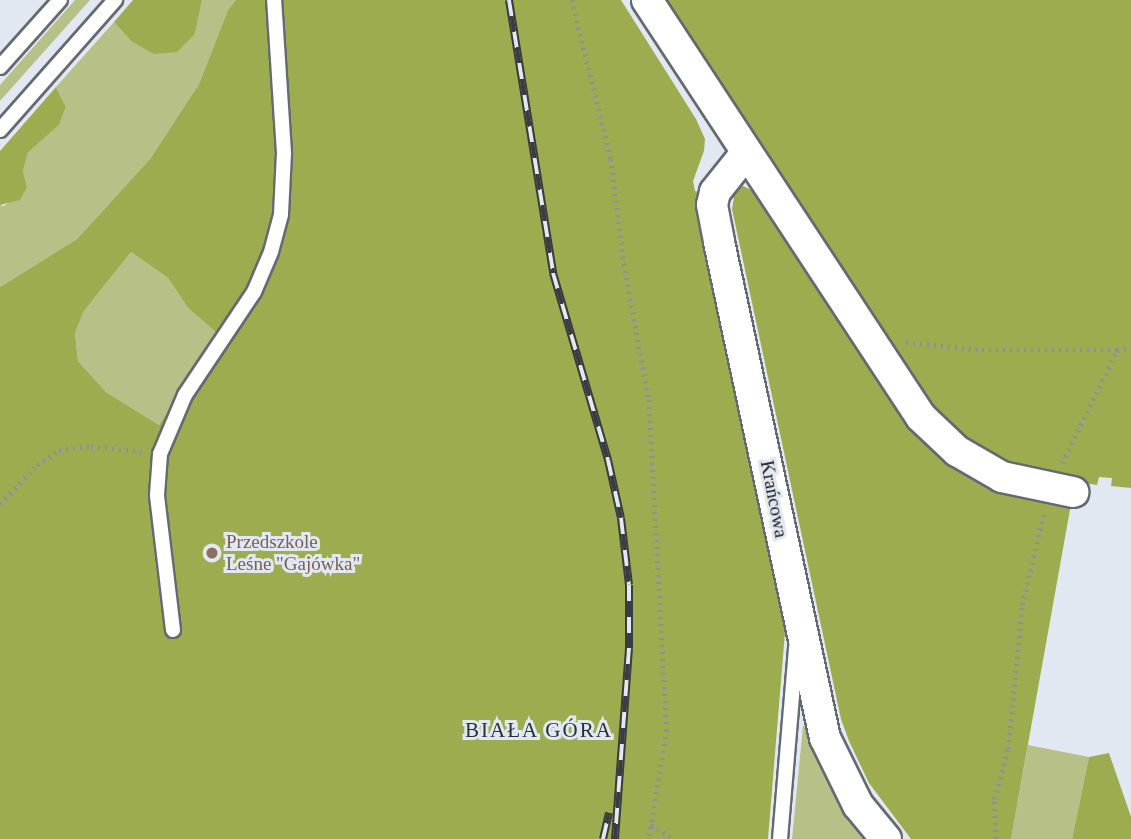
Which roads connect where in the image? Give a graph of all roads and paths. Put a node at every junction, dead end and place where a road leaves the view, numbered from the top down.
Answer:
1 (60, 0) edge
2 (114, 0) edge
3 (274, 0) edge
4 (572, 0) edge
5 (647, 0) edge
6 (0, 67) edge
7 (0, 131) edge
8 (746, 153) junction
9 (867, 338) junction
10 (1131, 347) edge
11 (1117, 350) junction
12 (160, 454) junction
13 (1061, 490) junction
14 (0, 504) edge
15 (798, 621) junction
16 (173, 630) dead end
17 (651, 825) junction
18 (649, 839) edge
19 (674, 839) edge
20 (780, 839) edge
21 (886, 839) edge
22 (996, 839) edge

1 - 6 lane
2 - 7 lane
3 - 12 lane
4 - 17 path
5 - 8 street
8 - 9 street
8 - 15 street, Krańcowa
9 - 11 path
9 - 13 street
10 - 11 path
11 - 13 path
12 - 14 path
12 - 16 lane
13 - 22 path
15 - 20 lane
15 - 21 street, Krańcowa
17 - 18 path
17 - 19 path

